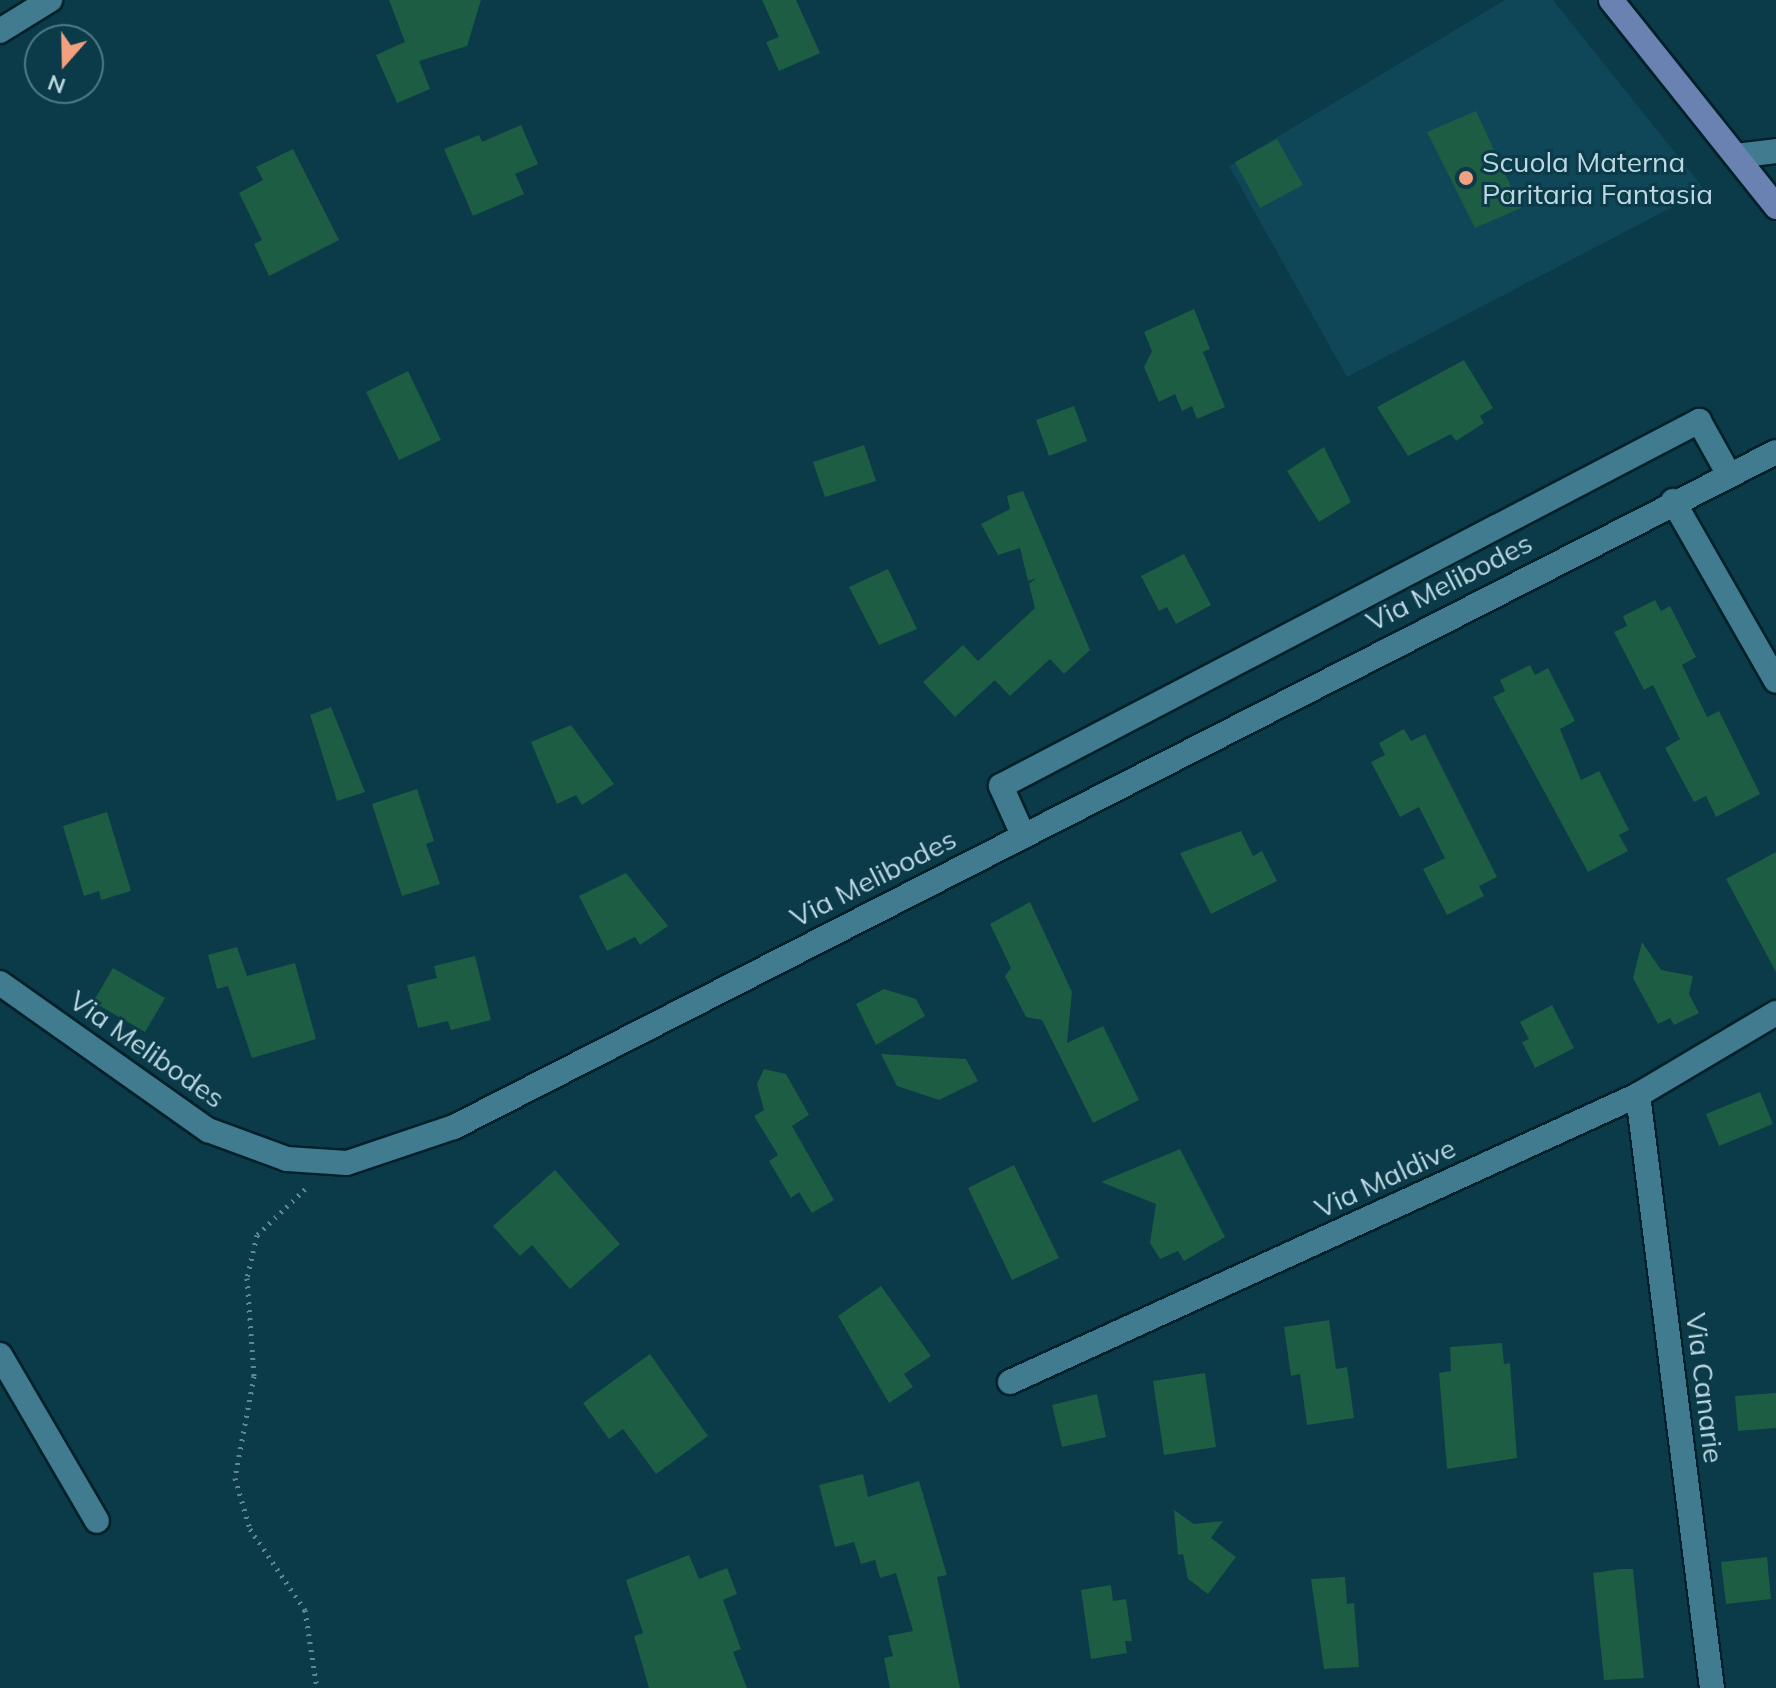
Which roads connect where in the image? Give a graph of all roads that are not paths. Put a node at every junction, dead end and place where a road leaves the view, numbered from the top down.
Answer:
1 (50, 0) edge
2 (1611, 0) edge
3 (0, 31) edge
4 (1776, 151) edge
5 (1736, 156) junction
6 (1776, 207) edge
7 (1776, 452) edge
8 (1729, 475) junction
9 (1673, 501) junction
10 (1776, 681) edge
11 (1023, 835) junction
12 (0, 983) edge
13 (1776, 1013) edge
14 (1638, 1095) junction
15 (0, 1355) edge
16 (1010, 1382) dead end
17 (97, 1521) dead end
18 (1712, 1688) edge

1 - 3 street
2 - 5 main road
4 - 5 street
5 - 6 main road
7 - 8 street, Via Melibodes
8 - 9 street, Via Melibodes
8 - 11 street
9 - 10 street
9 - 11 street, Via Melibodes
11 - 12 street, Via Melibodes
13 - 14 street, Via Maldive
14 - 16 street, Via Maldive
14 - 18 street, Via Canarie
15 - 17 street

